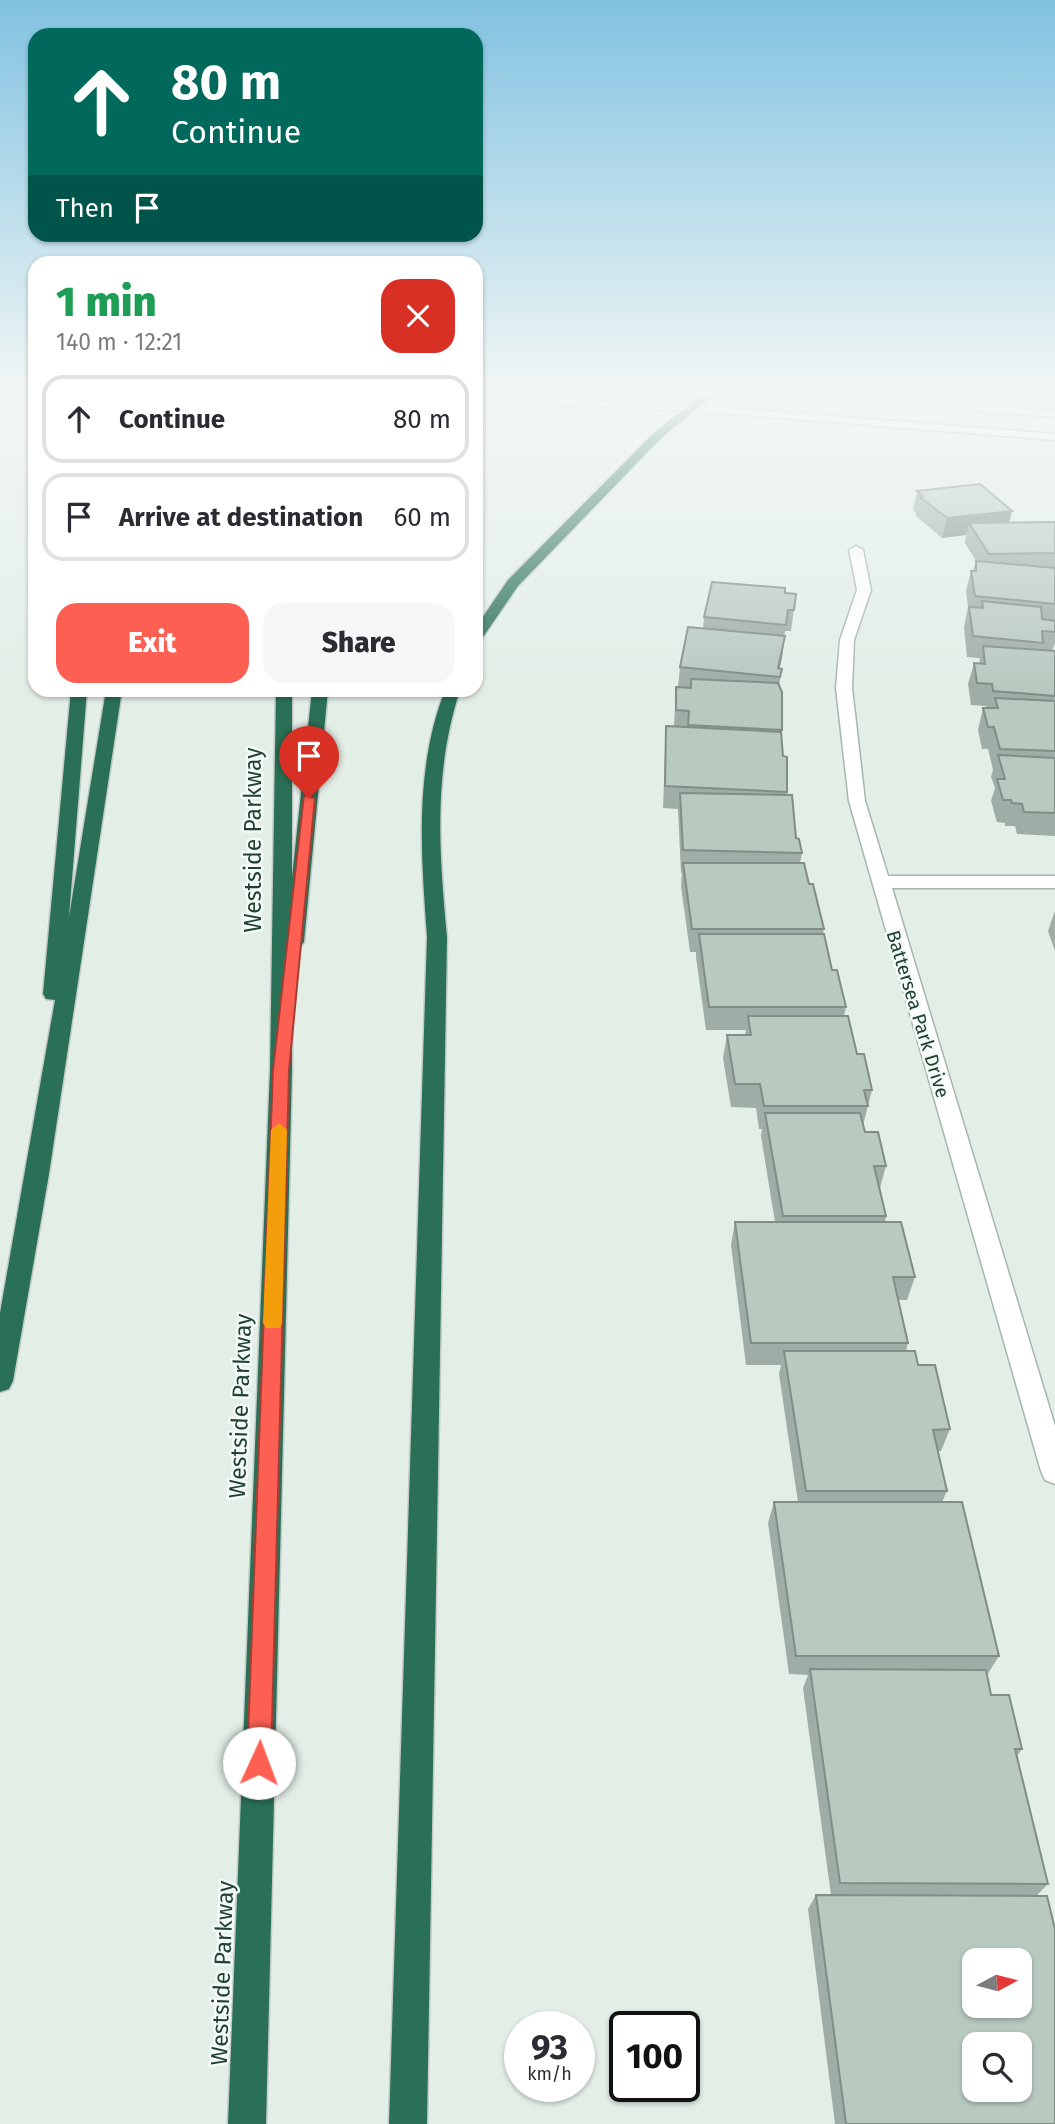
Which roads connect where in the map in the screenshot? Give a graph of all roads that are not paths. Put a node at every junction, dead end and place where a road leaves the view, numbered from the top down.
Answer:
1 (604, 490) edge
2 (856, 550) dead end
3 (483, 627) edge
4 (78, 697) edge
5 (113, 697) edge
6 (284, 697) edge
7 (319, 697) edge
8 (450, 697) edge
9 (879, 882) junction
10 (1055, 882) edge
11 (281, 1070) junction
12 (38, 1174) junction
13 (0, 1381) edge
14 (1055, 1471) edge
15 (247, 2124) edge
16 (408, 2124) edge

1 - 3 highway
2 - 9 street, Battersea Park Drive
4 - 12 highway
5 - 12 highway
6 - 11 highway, Westside Parkway
7 - 11 highway
8 - 16 highway
9 - 10 street
9 - 14 street, Battersea Park Drive
11 - 15 highway, Westside Parkway
12 - 13 highway

